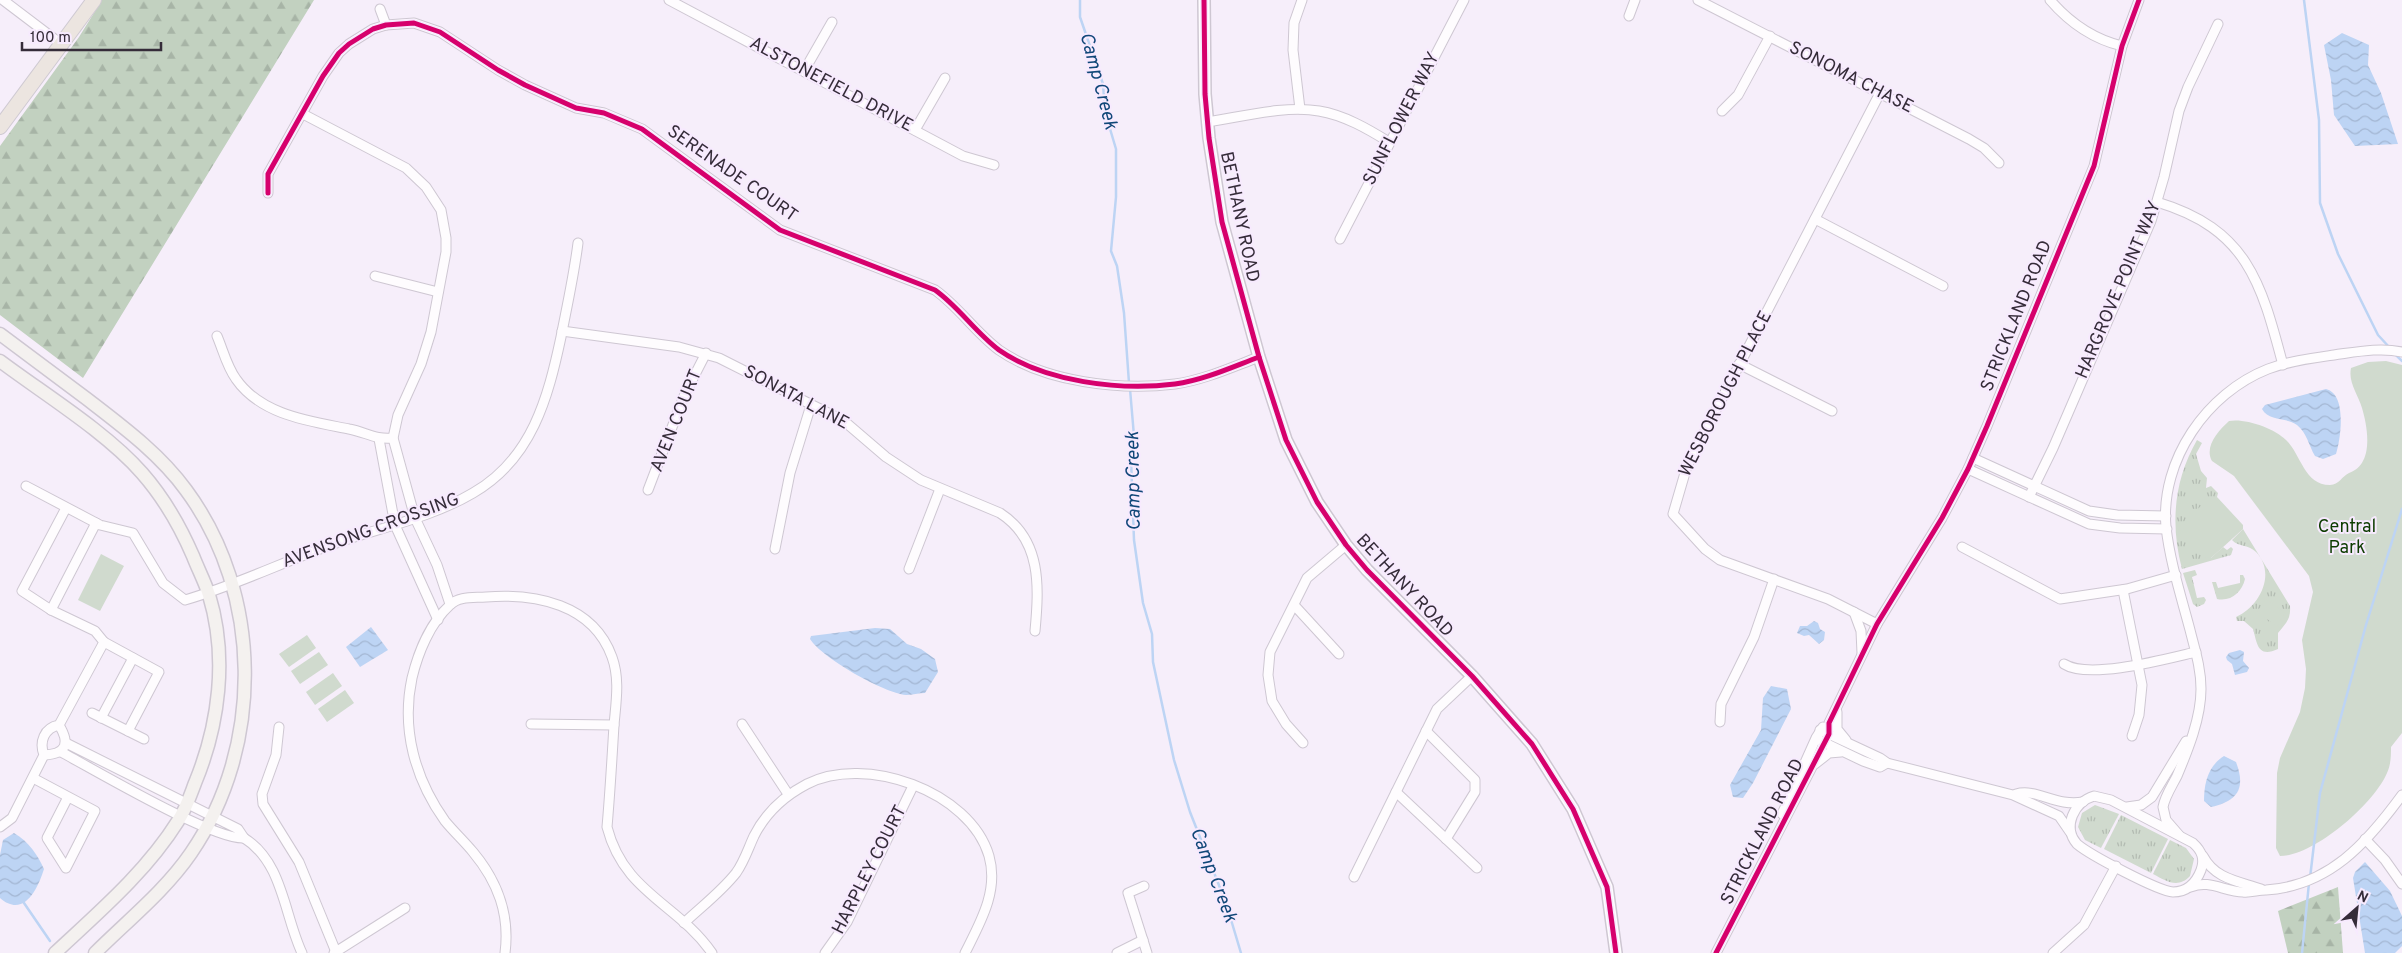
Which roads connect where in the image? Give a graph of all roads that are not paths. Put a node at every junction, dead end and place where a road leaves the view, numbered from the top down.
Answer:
1 (2, 0) edge
2 (94, 0) edge
3 (669, 0) edge
4 (1204, 0) edge
5 (1302, 0) edge
6 (1464, 0) edge
7 (1635, 0) edge
8 (1698, 0) edge
9 (2050, 0) edge
10 (2139, 0) edge
11 (380, 9) dead end
12 (1629, 16) dead end
13 (832, 22) dead end
14 (2218, 24) dead end
15 (386, 25) junction
16 (1770, 36) junction
17 (61, 44) junction
18 (2122, 46) junction
19 (804, 71) junction
20 (945, 78) dead end
21 (1880, 93) junction
22 (1300, 109) junction
23 (1722, 111) dead end
24 (302, 114) junction
25 (1208, 122) junction
26 (0, 127) edge
27 (915, 130) junction
28 (1389, 142) junction
29 (1999, 163) dead end
30 (994, 164) dead end
31 (268, 193) dead end
32 (2157, 202) junction
33 (1815, 219) junction
34 (1340, 239) dead end
35 (578, 243) dead end
36 (375, 276) dead end
37 (1943, 286) dead end
38 (438, 292) junction
39 (562, 332) junction
40 (0, 334) edge
41 (217, 336) dead end
42 (2402, 352) edge
43 (706, 353) junction
44 (1259, 356) junction
45 (0, 361) edge
46 (1739, 364) junction
47 (2283, 365) junction
48 (811, 405) junction
49 (1832, 411) dead end
50 (393, 438) junction
51 (379, 439) junction
52 (1973, 458) junction
53 (1968, 469) junction
54 (26, 486) dead end
55 (2035, 486) junction
56 (940, 489) junction
57 (648, 490) dead end
58 (2029, 497) junction
59 (66, 508) junction
60 (2166, 516) junction
61 (415, 518) junction
62 (96, 523) junction
63 (395, 525) junction
64 (2167, 529) junction
65 (1346, 545) junction
66 (1962, 547) dead end
67 (775, 549) dead end
68 (909, 570) dead end
69 (2176, 575) junction
70 (1774, 579) junction
71 (231, 584) junction
72 (2122, 590) junction
73 (208, 593) junction
74 (450, 604) junction
75 (1294, 605) junction
76 (52, 610) junction
77 (1854, 612) junction
78 (438, 620) junction
79 (1878, 624) junction
80 (1035, 631) dead end
81 (104, 642) junction
82 (2196, 652) junction
83 (1339, 654) dead end
84 (1862, 657) junction
85 (133, 658) junction
86 (2064, 664) dead end
87 (2140, 664) junction
88 (1472, 676) junction
89 (1839, 702) junction
90 (92, 714) dead end
91 (101, 718) junction
92 (1720, 722) dead end
93 (59, 724) junction
94 (532, 724) dead end
95 (742, 724) dead end
96 (614, 725) junction
97 (2195, 725) junction
98 (279, 727) dead end
99 (128, 731) junction
100 (1426, 731) junction
101 (1822, 736) junction
102 (2132, 736) dead end
103 (144, 740) dead end
104 (66, 743) junction
105 (1303, 743) dead end
106 (1857, 747) junction
107 (61, 752) junction
108 (1844, 753) junction
109 (44, 755) junction
110 (1887, 763) junction
111 (1812, 768) junction
112 (33, 778) junction
113 (913, 786) junction
114 (1396, 792) junction
115 (788, 794) junction
116 (2014, 794) junction
117 (2402, 795) edge
118 (68, 797) junction
119 (2083, 802) junction
120 (2124, 807) junction
121 (184, 810) junction
122 (210, 822) junction
123 (0, 827) edge
124 (2070, 833) junction
125 (2179, 835) junction
126 (1446, 839) junction
127 (2365, 839) junction
128 (1766, 854) junction
129 (2202, 856) junction
130 (2116, 866) junction
131 (1477, 868) dead end
132 (2221, 876) junction
133 (1354, 877) dead end
134 (2402, 884) edge
135 (1144, 886) dead end
136 (2218, 886) junction
137 (2188, 888) junction
138 (2264, 890) junction
139 (405, 908) dead end
140 (684, 923) junction
141 (1143, 940) junction
142 (335, 952) edge
143 (55, 953) edge
144 (95, 953) edge
145 (302, 953) edge
146 (505, 953) edge
147 (712, 953) edge
148 (825, 953) edge
149 (965, 953) edge
150 (1117, 953) edge
151 (1147, 953) edge
152 (1616, 953) edge
153 (1716, 953) edge
154 (2053, 953) edge

1 - 17 street
2 - 17 main road
3 - 19 street, ALSTONEFIELD DRIVE
4 - 25 street, BETHANY ROAD
5 - 22 street
6 - 28 street, SUNFLOWER WAY
7 - 12 street
8 - 16 street, SONOMA CHASE
9 - 18 street
10 - 18 street, STRICKLAND ROAD
11 - 15 street
13 - 19 street
14 - 32 street, HARGROVE POINT WAY
15 - 24 street, SERENADE COURT
15 - 44 street, SERENADE COURT
16 - 21 street, SONOMA CHASE
16 - 23 street
17 - 26 main road
18 - 52 street, STRICKLAND ROAD
19 - 27 street, ALSTONEFIELD DRIVE
20 - 27 street
21 - 29 street, SONOMA CHASE
21 - 33 street, WESBOROUGH PLACE
22 - 25 street
22 - 28 street
24 - 31 street, SERENADE COURT
24 - 38 street
25 - 44 street, BETHANY ROAD
27 - 30 street, ALSTONEFIELD DRIVE
28 - 34 street, SUNFLOWER WAY
32 - 47 street
32 - 55 street, HARGROVE POINT WAY
33 - 37 street
33 - 46 street, WESBOROUGH PLACE
35 - 39 street, AVENSONG CROSSING
36 - 38 street
38 - 50 street
39 - 43 street, SONATA LANE
39 - 61 street, AVENSONG CROSSING
40 - 71 main road
41 - 51 street
42 - 47 street
43 - 48 street, SONATA LANE
43 - 57 street, AVEN COURT
44 - 65 street, BETHANY ROAD
45 - 73 main road
46 - 49 street
46 - 70 street, WESBOROUGH PLACE
47 - 60 street
48 - 56 street, SONATA LANE
48 - 67 street
50 - 51 street
50 - 61 street
51 - 63 street
52 - 53 street, STRICKLAND ROAD
52 - 55 street
53 - 58 street
53 - 79 street, STRICKLAND ROAD
54 - 59 street
55 - 58 street, HARGROVE POINT WAY
55 - 60 street
56 - 68 street
56 - 80 street, SONATA LANE
58 - 64 street
59 - 62 street
59 - 76 street
60 - 64 street
61 - 63 street, AVENSONG CROSSING
61 - 74 street
62 - 73 street, AVENSONG CROSSING
62 - 76 street
63 - 71 street, AVENSONG CROSSING
63 - 78 street
64 - 69 street
65 - 75 street
65 - 88 street, BETHANY ROAD
66 - 72 street
69 - 72 street
69 - 82 street
70 - 77 street, WESBOROUGH PLACE
70 - 92 street
71 - 73 street, AVENSONG CROSSING
71 - 122 main road
72 - 87 street
73 - 121 main road
74 - 78 street
74 - 96 street
75 - 83 street
75 - 105 street
76 - 81 street
77 - 79 street, WESBOROUGH PLACE
77 - 84 street
78 - 146 street
79 - 84 street, STRICKLAND ROAD
81 - 85 street
81 - 93 street
82 - 87 street
82 - 97 street
84 - 89 street, STRICKLAND ROAD
85 - 91 street
85 - 99 street
86 - 87 street
87 - 102 street
88 - 100 street
88 - 152 street, BETHANY ROAD
89 - 101 street, STRICKLAND ROAD
89 - 106 street
90 - 91 street
91 - 99 street
93 - 104 street
93 - 109 street
94 - 96 street
95 - 115 street
96 - 140 street
97 - 120 street
97 - 125 street
98 - 142 street
99 - 103 street
100 - 114 street
100 - 126 street
101 - 106 street
101 - 108 street
101 - 111 street, STRICKLAND ROAD
101 - 128 street, STRICKLAND ROAD
104 - 107 street
104 - 121 street
106 - 110 street
107 - 109 street
107 - 121 street
108 - 110 street
108 - 111 street
109 - 112 street
110 - 116 street
111 - 128 street, STRICKLAND ROAD
112 - 118 street
112 - 123 street
113 - 115 street
113 - 148 street, HARPLEY COURT
113 - 149 street
114 - 126 street
114 - 133 street
115 - 140 street
116 - 119 street
116 - 124 street
117 - 127 street
118 - 118 street
119 - 120 street
119 - 124 street
120 - 125 street
121 - 122 street
121 - 143 main road
122 - 144 main road
122 - 145 street
124 - 130 street
125 - 129 street
126 - 131 street
127 - 134 street
127 - 138 street
128 - 153 street, STRICKLAND ROAD
129 - 132 street
129 - 137 street
130 - 137 street
130 - 154 street
132 - 136 street
132 - 138 street
135 - 141 street
136 - 137 street
136 - 138 street
139 - 142 street
140 - 147 street
141 - 150 street
141 - 151 street

